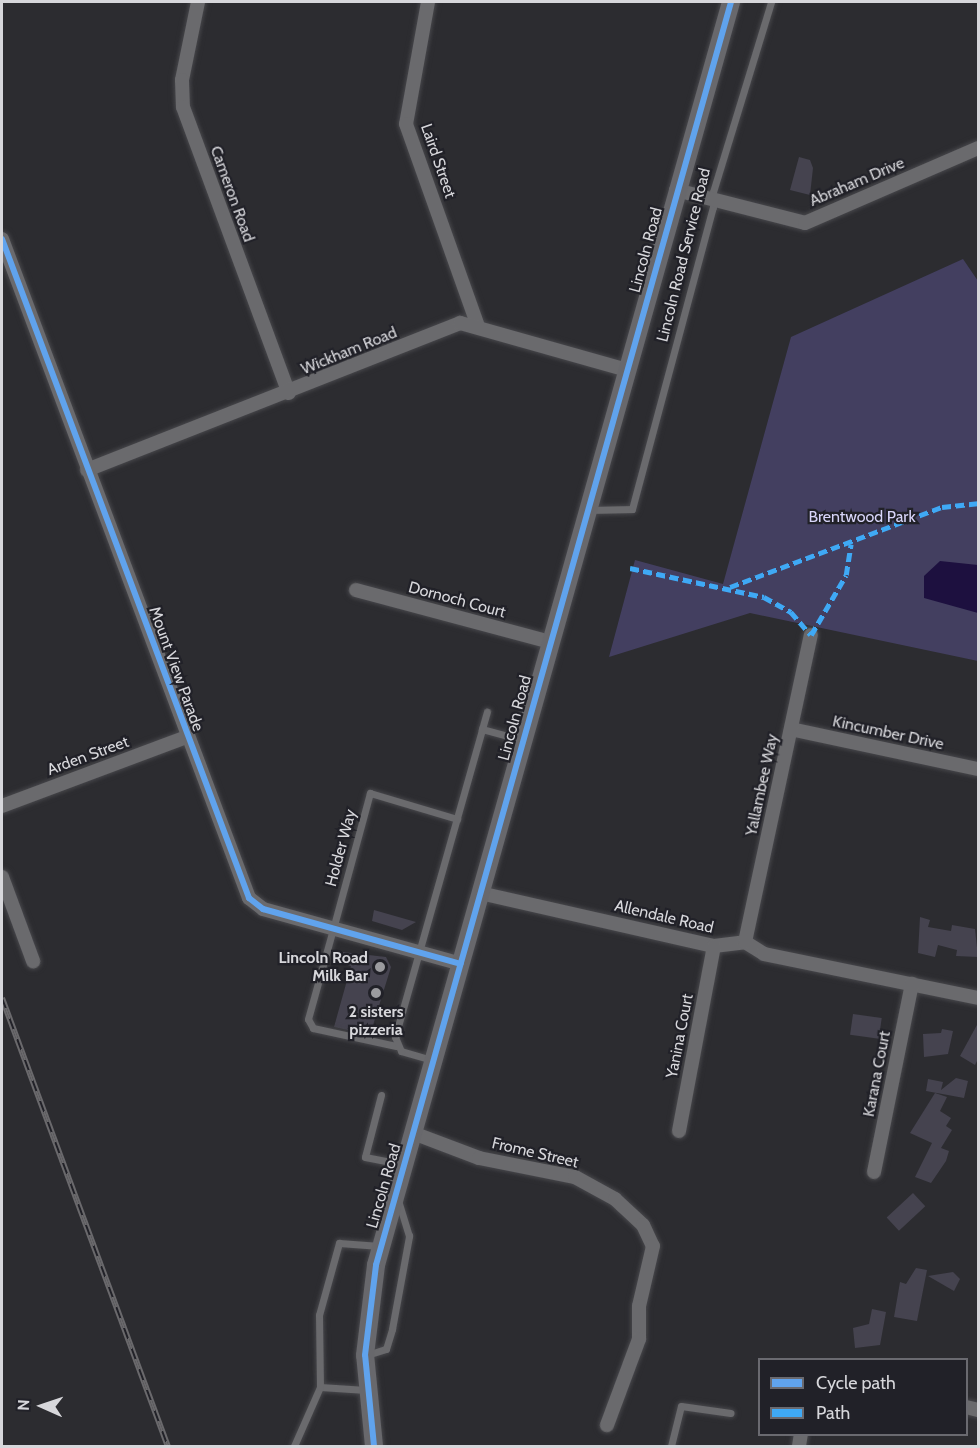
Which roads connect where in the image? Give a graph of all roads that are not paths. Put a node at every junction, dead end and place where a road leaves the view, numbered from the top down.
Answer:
1 (198, 2) edge
2 (428, 2) edge
3 (730, 2) edge
4 (771, 2) edge
5 (978, 148) edge
6 (676, 190) junction
7 (713, 199) junction
8 (2, 239) edge
9 (478, 326) junction
10 (627, 370) junction
11 (289, 393) junction
12 (87, 470) junction
13 (588, 509) junction
14 (356, 590) dead end
15 (811, 635) dead end
16 (550, 642) junction
17 (487, 712) dead end
18 (482, 729) junction
19 (791, 729) junction
20 (187, 737) junction
21 (524, 740) junction
22 (978, 769) edge
23 (2, 806) edge
24 (457, 819) junction
25 (2, 877) edge
26 (480, 893) junction
27 (333, 929) junction
28 (745, 942) junction
29 (714, 946) junction
30 (419, 952) junction
31 (33, 961) dead end
32 (461, 964) junction
33 (912, 984) junction
34 (978, 998) edge
35 (396, 1046) junction
36 (433, 1060) junction
37 (381, 1095) dead end
38 (679, 1131) dead end
39 (413, 1133) junction
40 (404, 1165) junction
41 (874, 1172) dead end
42 (396, 1195) junction
43 (381, 1246) junction
44 (365, 1355) junction
45 (320, 1387) junction
46 (366, 1390) junction
47 (731, 1413) dead end
48 (607, 1425) dead end
49 (294, 1446) edge
50 (374, 1446) edge
51 (671, 1446) edge

1 - 11 street, Cameron Road
2 - 9 street, Laird Street
3 - 6 main road, Lincoln Road
4 - 7 lane, Lincoln Road Service Road
5 - 7 street, Abraham Drive
6 - 7 street, Abraham Drive
6 - 10 main road, Lincoln Road
7 - 13 lane, Lincoln Road Service Road
8 - 12 street, Mount View Parade
9 - 10 street, Wickham Road
9 - 11 street, Wickham Road
10 - 13 main road, Lincoln Road
11 - 12 street, Wickham Road
12 - 20 street, Mount View Parade
13 - 16 main road, Lincoln Road
14 - 16 street, Dornoch Court
15 - 19 street, Yallambee Way
16 - 21 main road, Lincoln Road
17 - 18 lane
18 - 21 lane
18 - 24 lane
19 - 22 street, Kincumber Drive
19 - 28 street, Yallambee Way
20 - 23 street, Arden Street
20 - 27 street, Mount View Parade
21 - 26 main road, Lincoln Road
24 - 27 lane, Holder Way
24 - 30 lane
25 - 31 street
26 - 29 street, Allendale Road
26 - 32 main road, Lincoln Road
27 - 30 street, Mount View Parade
27 - 35 lane
28 - 29 street, Allendale Road
28 - 33 street
29 - 38 street, Yanina Court
30 - 32 street, Mount View Parade
30 - 35 lane
32 - 36 main road, Lincoln Road
33 - 34 street
33 - 41 street, Karana Court
35 - 36 lane
36 - 39 main road, Lincoln Road
37 - 40 lane
39 - 40 main road, Lincoln Road
39 - 48 street, Frome Street
40 - 42 main road, Lincoln Road
42 - 43 main road, Lincoln Road
42 - 44 lane
43 - 44 main road, Lincoln Road
43 - 45 lane
44 - 46 main road, Lincoln Road
45 - 46 lane
45 - 49 lane
46 - 50 main road, Lincoln Road
47 - 51 lane

